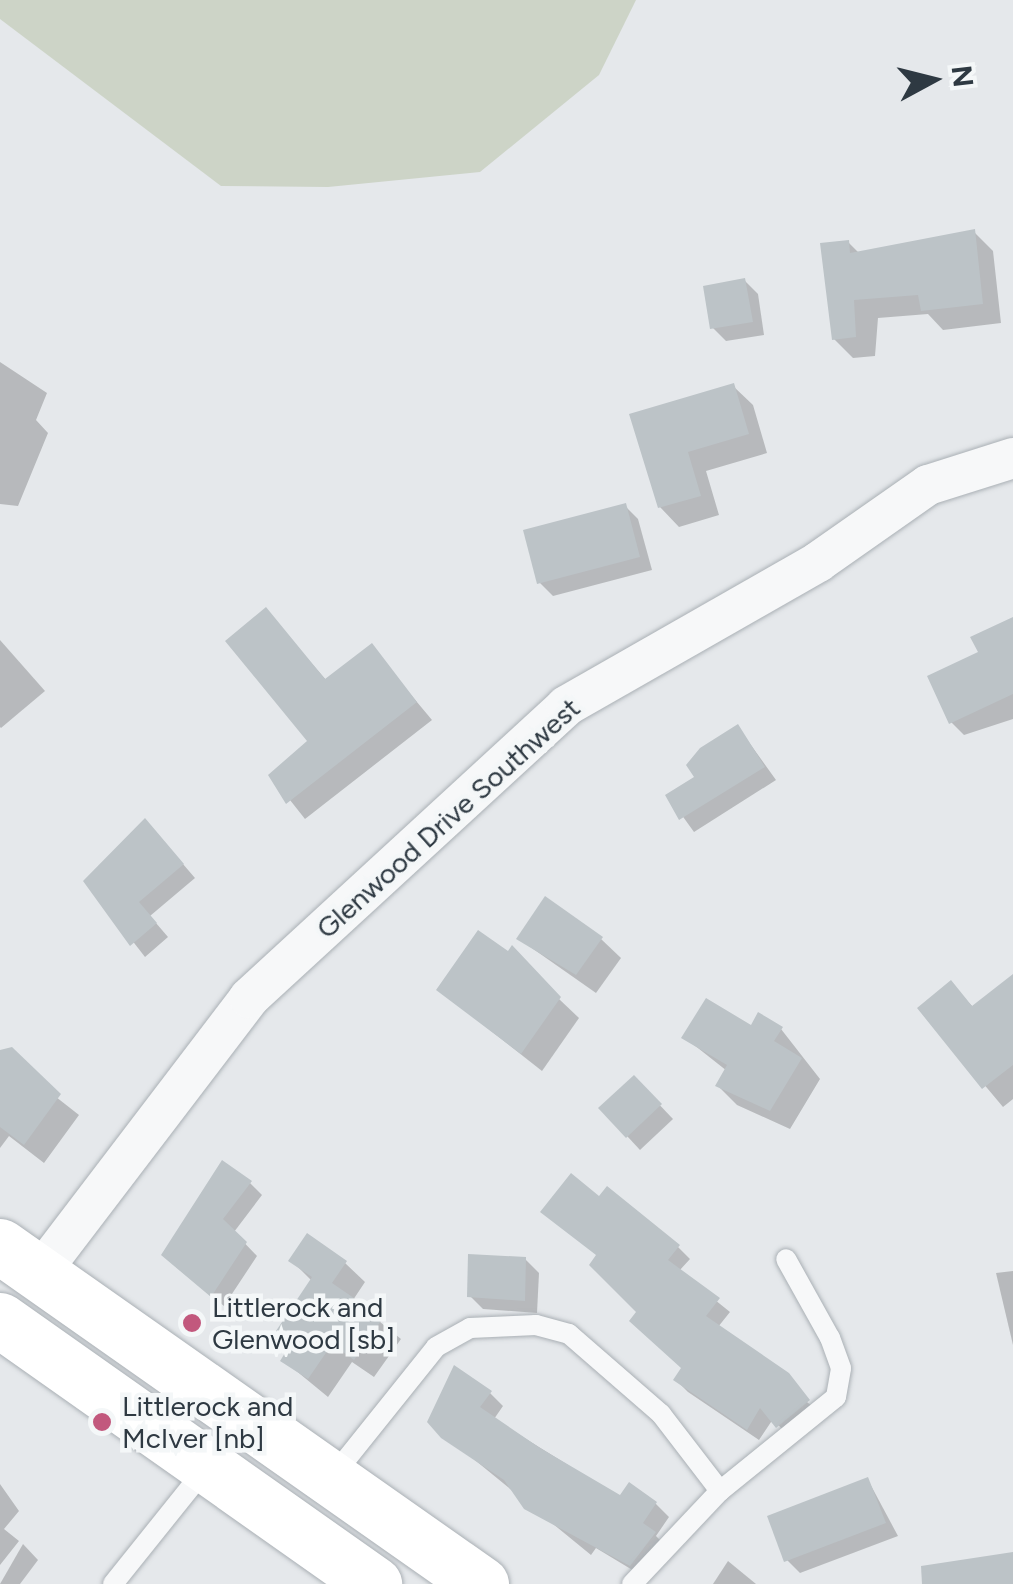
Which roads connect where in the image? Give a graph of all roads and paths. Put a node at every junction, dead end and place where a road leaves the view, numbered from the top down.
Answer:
1 (1013, 458) edge
2 (786, 1258) dead end
3 (20, 1260) edge
4 (0, 1320) edge
5 (207, 1466) junction
6 (331, 1478) junction
7 (720, 1491) junction
8 (112, 1584) edge
9 (374, 1584) edge
10 (481, 1584) edge
11 (632, 1584) edge

1 - 3 street, Glenwood Drive Southwest
2 - 7 lane
3 - 6 main road
4 - 5 main road
5 - 8 lane
5 - 9 main road
6 - 7 lane
6 - 10 main road
7 - 11 lane

